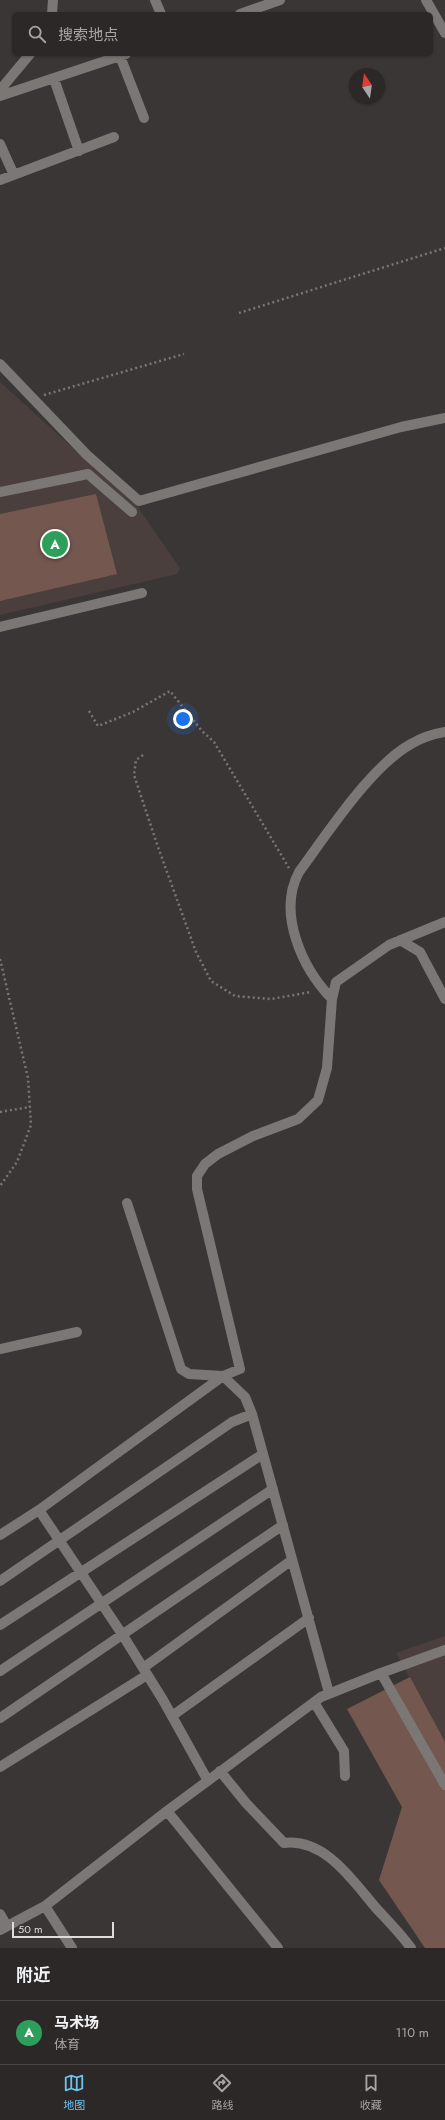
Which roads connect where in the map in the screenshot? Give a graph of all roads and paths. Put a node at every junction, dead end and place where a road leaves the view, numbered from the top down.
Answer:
1 (53, 0) edge
2 (155, 0) edge
3 (280, 0) edge
4 (426, 0) edge
5 (52, 12) edge
6 (160, 12) edge
7 (246, 12) edge
8 (433, 12) edge
9 (433, 12) edge
10 (445, 33) edge
11 (28, 56) edge
12 (120, 56) edge
13 (123, 56) edge
14 (54, 79) junction
15 (0, 90) edge
16 (0, 96) edge
17 (144, 118) dead end
18 (114, 137) dead end
19 (0, 144) edge
20 (79, 151) junction
21 (14, 175) junction
22 (0, 180) edge
23 (445, 248) edge
24 (239, 313) dead end
25 (184, 354) dead end
26 (0, 364) edge
27 (32, 398) junction
28 (445, 418) edge
29 (0, 492) edge
30 (132, 512) dead end
31 (142, 593) dead end
32 (0, 627) edge
33 (89, 710) dead end
34 (445, 732) edge
35 (143, 755) dead end
36 (293, 883) junction
37 (445, 922) edge
38 (400, 940) junction
39 (0, 959) edge
40 (323, 990) junction
41 (332, 999) junction
42 (445, 999) edge
43 (30, 1107) junction
44 (0, 1112) edge
45 (0, 1186) edge
46 (127, 1203) dead end
47 (77, 1332) dead end
48 (0, 1348) edge
49 (223, 1376) junction
50 (252, 1414) junction
51 (263, 1454) junction
52 (273, 1489) junction
53 (38, 1510) junction
54 (283, 1525) junction
55 (0, 1535) edge
56 (59, 1540) junction
57 (292, 1560) junction
58 (81, 1573) junction
59 (0, 1581) edge
60 (102, 1604) junction
61 (308, 1618) junction
62 (0, 1625) edge
63 (122, 1634) junction
64 (445, 1650) edge
65 (145, 1671) junction
66 (0, 1672) edge
67 (381, 1673) junction
68 (329, 1693) junction
69 (314, 1702) junction
70 (172, 1716) junction
71 (0, 1718) edge
72 (0, 1767) edge
73 (220, 1772) junction
74 (345, 1776) dead end
75 (208, 1781) junction
76 (445, 1785) edge
77 (167, 1811) junction
78 (45, 1906) junction
79 (0, 1914) edge
80 (4, 1928) edge
81 (72, 1948) edge
82 (278, 1948) edge
83 (411, 1948) edge

1 - 5 street
2 - 6 street
3 - 7 street
4 - 9 street
8 - 10 street
11 - 15 street
12 - 14 street
13 - 17 street
14 - 16 street
14 - 20 street
18 - 20 street
19 - 21 street
20 - 21 street
21 - 22 street
23 - 24 path
25 - 27 path
26 - 27 street
27 - 28 street
29 - 30 street
31 - 32 street
33 - 36 path
34 - 36 street
35 - 40 path
36 - 40 street
37 - 38 street
38 - 41 street
38 - 42 street
39 - 43 path
40 - 41 street
41 - 49 street
43 - 44 path
43 - 45 path
46 - 49 street
47 - 48 street
49 - 50 street
49 - 53 street
50 - 51 street
50 - 56 street
51 - 52 street
51 - 58 street
52 - 54 street
52 - 60 street
53 - 55 street
53 - 56 street
54 - 57 street
54 - 63 street
56 - 58 street
56 - 59 street
57 - 61 street
57 - 65 street
58 - 60 street
58 - 62 street
60 - 63 street
60 - 66 street
61 - 68 street
61 - 70 street
63 - 65 street
63 - 71 street
64 - 67 street
65 - 70 street
65 - 72 street
67 - 68 street
67 - 76 street
68 - 69 street
69 - 73 street
69 - 74 street
70 - 75 street
73 - 75 street
73 - 83 street
75 - 77 street
77 - 78 street
77 - 82 street
78 - 80 street
78 - 81 street
79 - 80 street

